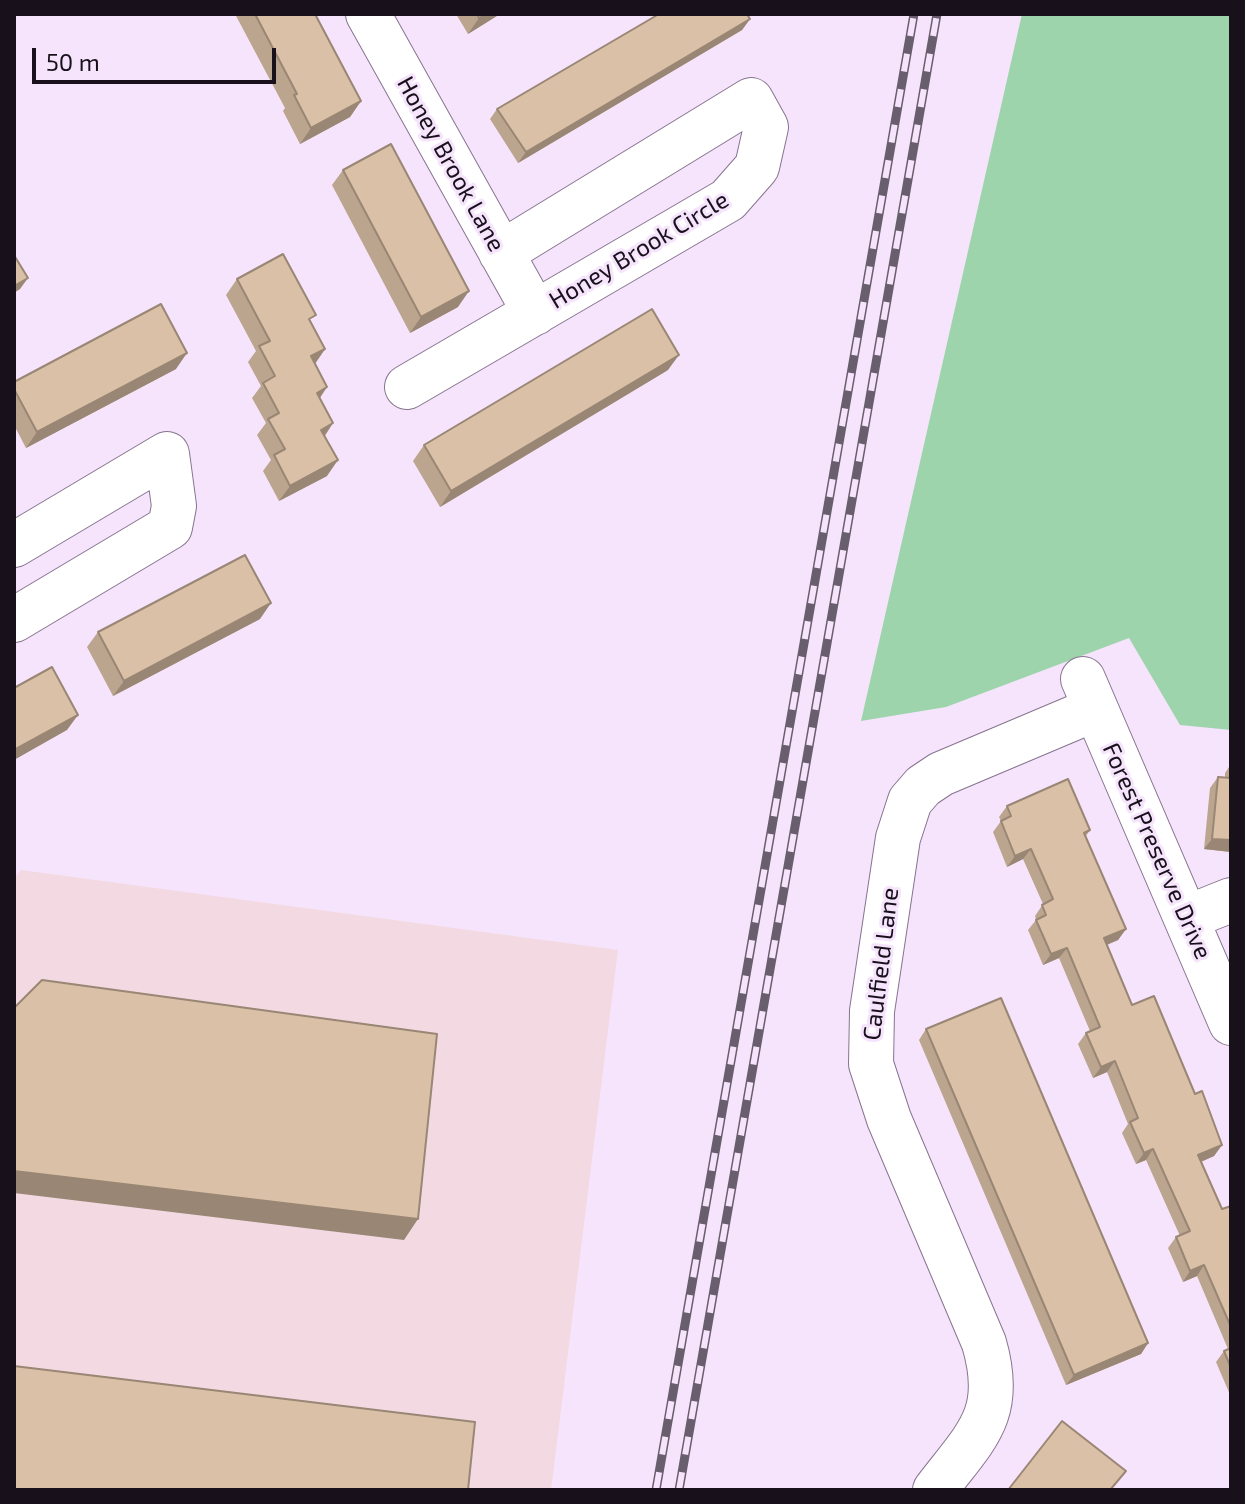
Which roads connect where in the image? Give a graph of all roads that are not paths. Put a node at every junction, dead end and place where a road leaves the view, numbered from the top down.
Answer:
1 (368, 14) edge
2 (501, 253) junction
3 (535, 313) junction
4 (407, 387) dead end
5 (15, 542) edge
6 (14, 620) edge
7 (1089, 694) joint
8 (1231, 900) edge
9 (1186, 918) junction
10 (1231, 1023) edge
11 (935, 1490) edge

1 - 2 street, Honey Brook Lane
2 - 3 street, Honey Brook Lane
2 - 3 street, Honey Brook Circle
3 - 4 street, Honey Brook Circle
5 - 6 street
7 - 9 street, Forest Preserve Drive
7 - 11 street, Caulfield Lane
8 - 9 street
9 - 10 street, Forest Preserve Drive

